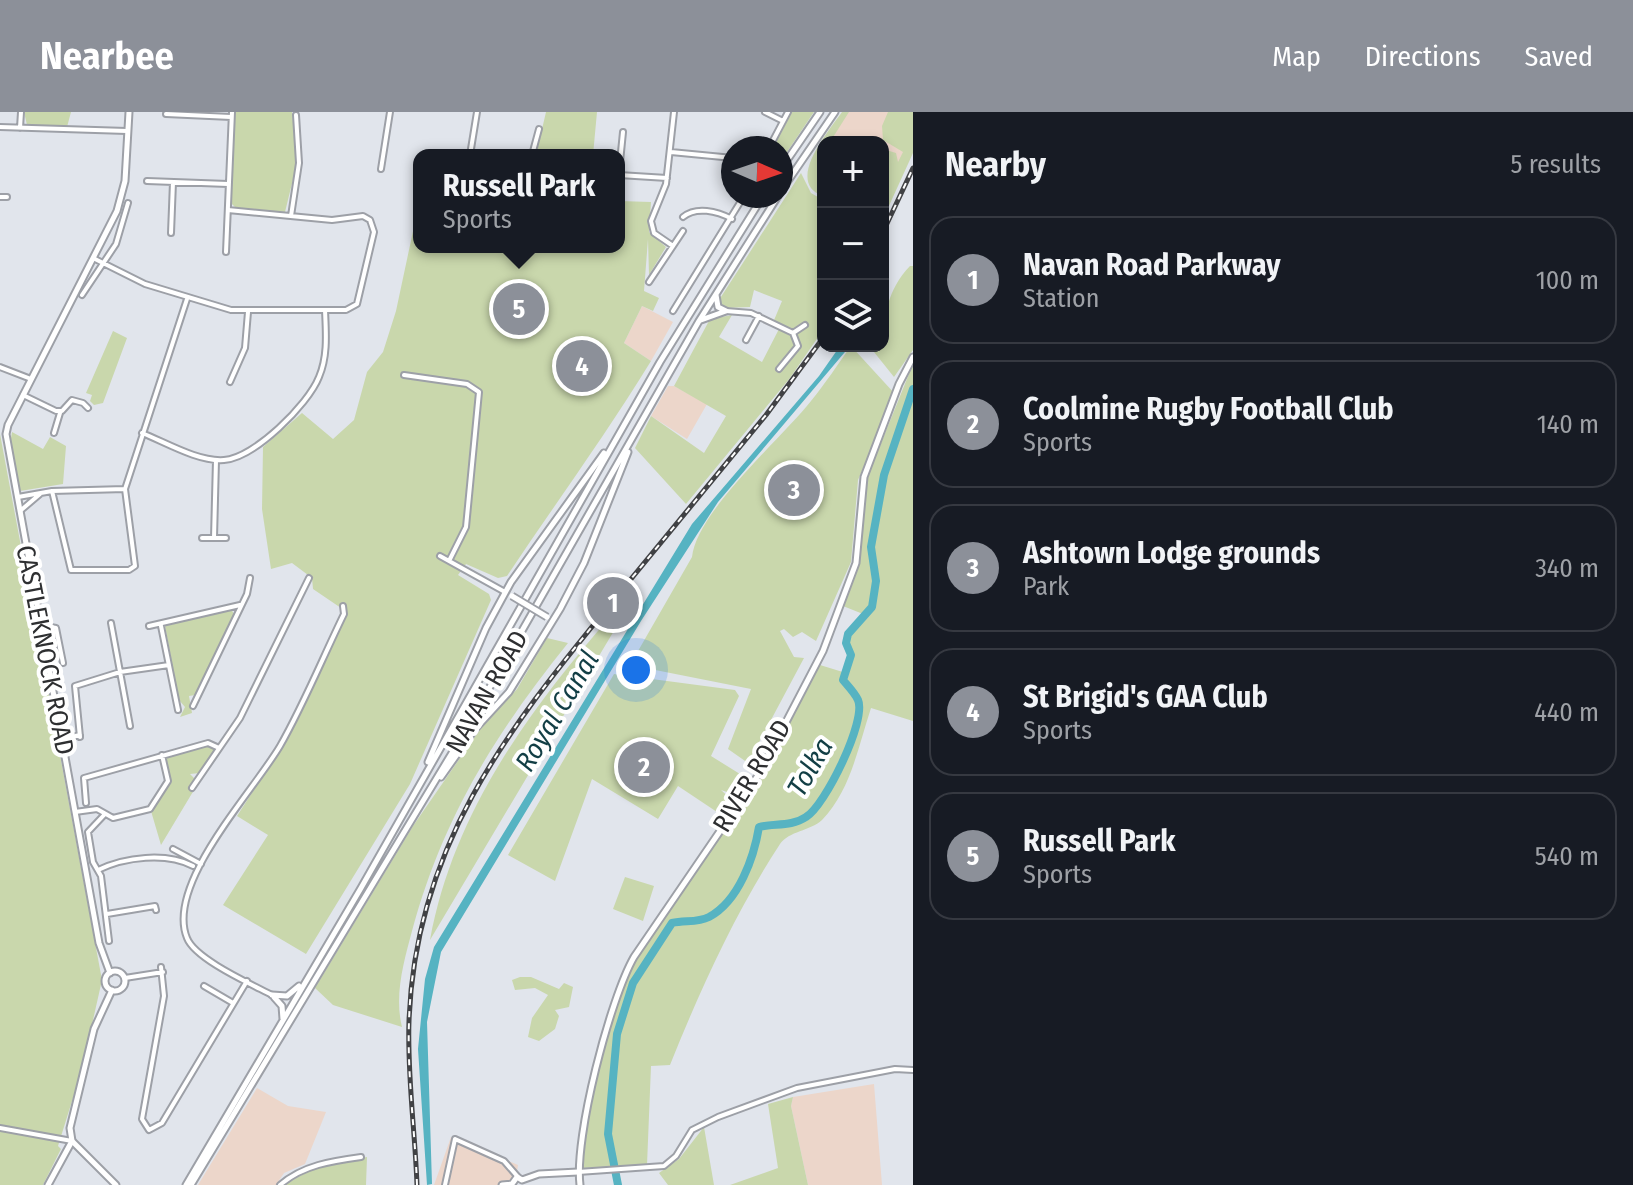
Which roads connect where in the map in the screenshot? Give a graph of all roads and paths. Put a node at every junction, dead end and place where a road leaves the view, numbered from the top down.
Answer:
1 (21, 112) edge
2 (129, 112) edge
3 (390, 112) edge
4 (477, 112) edge
5 (674, 112) edge
6 (765, 112) edge
7 (788, 112) edge
8 (820, 112) edge
9 (835, 112) edge
10 (166, 114) dead end
11 (232, 115) edge
12 (296, 115) dead end
13 (783, 121) junction
14 (0, 127) edge
15 (20, 128) junction
16 (539, 129) dead end
17 (127, 131) junction
18 (623, 132) dead end
19 (775, 136) edge
20 (471, 149) edge
21 (534, 149) edge
22 (621, 149) edge
23 (793, 151) edge
24 (671, 152) junction
25 (721, 157) edge
26 (381, 169) dead end
27 (793, 173) edge
28 (625, 174) edge
29 (667, 178) junction
30 (147, 181) dead end
31 (173, 182) junction
32 (228, 184) junction
33 (0, 197) edge
34 (7, 197) dead end
35 (128, 203) dead end
36 (738, 208) edge
37 (756, 208) edge
38 (770, 208) edge
39 (228, 210) junction
40 (291, 216) junction
41 (683, 217) dead end
42 (732, 219) junction
43 (683, 231) dead end
44 (171, 233) dead end
45 (673, 246) junction
46 (226, 252) dead end
47 (95, 259) junction
48 (101, 263) junction
49 (649, 282) dead end
50 (716, 294) junction
51 (82, 295) dead end
52 (187, 299) junction
53 (325, 310) junction
54 (673, 311) dead end
55 (726, 311) junction
56 (248, 312) junction
57 (759, 316) junction
58 (699, 321) junction
59 (805, 325) dead end
60 (793, 333) junction
61 (746, 340) dead end
62 (913, 357) edge
63 (0, 367) edge
64 (779, 369) dead end
65 (404, 375) dead end
66 (31, 379) junction
67 (230, 382) dead end
68 (23, 395) junction
69 (635, 405) junction
70 (88, 408) dead end
71 (60, 412) junction
72 (642, 422) junction
73 (8, 425) junction
74 (0, 429) edge
75 (54, 433) dead end
76 (142, 433) junction
77 (216, 460) junction
78 (125, 489) junction
79 (52, 491) junction
80 (43, 493) junction
81 (16, 497) junction
82 (19, 512) junction
83 (202, 538) dead end
84 (214, 538) junction
85 (226, 538) dead end
86 (440, 556) dead end
87 (449, 561) junction
88 (250, 578) dead end
89 (313, 585) dead end
90 (505, 592) junction
91 (241, 604) junction
92 (343, 606) dead end
93 (550, 618) junction
94 (111, 623) dead end
95 (40, 625) junction
96 (161, 625) junction
97 (149, 626) dead end
98 (63, 663) dead end
99 (169, 665) junction
100 (120, 672) junction
101 (193, 706) dead end
102 (178, 710) dead end
103 (130, 726) dead end
104 (62, 739) junction
105 (219, 748) junction
106 (162, 755) junction
107 (191, 773) dead end
108 (199, 778) junction
109 (192, 788) dead end
110 (86, 803) dead end
111 (75, 812) junction
112 (402, 813) junction
113 (105, 814) junction
114 (404, 833) junction
115 (167, 856) junction
116 (201, 864) junction
117 (193, 866) dead end
118 (98, 870) junction
119 (156, 910) dead end
120 (107, 914) junction
121 (109, 941) dead end
122 (110, 973) junction
123 (310, 973) junction
124 (125, 978) junction
125 (247, 981) junction
126 (204, 986) dead end
127 (112, 990) junction
128 (272, 995) junction
129 (234, 1003) junction
130 (283, 1020) junction
131 (913, 1070) edge
132 (0, 1128) edge
133 (72, 1141) junction
134 (361, 1157) dead end
135 (578, 1172) junction
136 (521, 1181) edge
137 (512, 1184) edge
138 (48, 1185) edge
139 (116, 1185) edge
140 (189, 1185) edge
141 (280, 1185) edge
142 (445, 1185) edge
143 (502, 1185) edge
144 (580, 1185) edge

1 - 15 street
2 - 17 main road
3 - 26 street
4 - 20 street
5 - 24 street
6 - 13 street
7 - 13 street
8 - 23 main road
9 - 27 main road
10 - 11 street
11 - 32 street
12 - 40 street
13 - 19 street
14 - 15 street
15 - 17 street
16 - 21 street
17 - 47 main road
18 - 22 street
24 - 25 street
24 - 29 street
28 - 29 street
29 - 45 street
30 - 31 street
31 - 32 street
31 - 44 street
32 - 39 street
33 - 34 street
35 - 48 street
36 - 42 street
37 - 69 main road, NAVAN ROAD
38 - 50 main road, NAVAN ROAD
39 - 40 street
39 - 46 street
40 - 53 street
41 - 42 street
42 - 54 street
43 - 45 street
45 - 49 street
47 - 48 street
47 - 66 main road
48 - 51 street
48 - 52 street
50 - 55 main road
50 - 58 main road, NAVAN ROAD
52 - 56 street
52 - 76 street
53 - 56 street
53 - 77 street
55 - 57 street
55 - 58 main road
56 - 67 street
57 - 60 street
57 - 61 street
58 - 72 main road, NAVAN ROAD
59 - 60 street
60 - 64 street
62 - 135 main road, RIVER ROAD
63 - 66 street
65 - 87 street
66 - 68 main road
68 - 71 street
68 - 73 main road
69 - 90 main road
69 - 112 main road, NAVAN ROAD
70 - 71 street
71 - 75 street
72 - 93 main road
72 - 114 main road, NAVAN ROAD
73 - 74 main road
73 - 81 main road, CASTLEKNOCK ROAD
76 - 77 street
76 - 78 street
77 - 84 street
78 - 79 street
78 - 79 street
79 - 80 street
80 - 81 street
80 - 82 street
81 - 82 main road, CASTLEKNOCK ROAD
82 - 95 main road, CASTLEKNOCK ROAD
83 - 84 street
84 - 85 street
86 - 87 street
87 - 90 street
88 - 91 street
89 - 105 street
90 - 93 main road, bridge
90 - 112 main road
91 - 96 street
91 - 101 street
92 - 116 street
93 - 114 main road
94 - 100 street
95 - 98 street
95 - 104 main road, CASTLEKNOCK ROAD
96 - 97 street
96 - 99 street
99 - 100 street
99 - 102 street
100 - 103 street
100 - 104 street
104 - 111 main road, CASTLEKNOCK ROAD
105 - 106 street
105 - 108 street
106 - 110 street
106 - 113 street
107 - 108 street
108 - 109 street
111 - 113 street
111 - 122 main road, CASTLEKNOCK ROAD
112 - 123 main road, NAVAN ROAD
113 - 118 street
114 - 140 main road, NAVAN ROAD
115 - 116 street
115 - 117 street
115 - 118 street
116 - 125 street
118 - 120 street
119 - 120 street
120 - 121 street
122 - 124 main road
122 - 127 main road
123 - 128 main road
123 - 130 main road, NAVAN ROAD
124 - 127 main road
124 - 129 street
125 - 128 street
125 - 129 street
126 - 129 street
127 - 133 main road
128 - 130 main road
130 - 140 main road, NAVAN ROAD
131 - 135 street
132 - 133 street
133 - 138 main road
133 - 139 main road
134 - 141 street
135 - 136 main road
135 - 144 main road, RIVER ROAD
136 - 137 main road
136 - 142 street
137 - 143 main road

